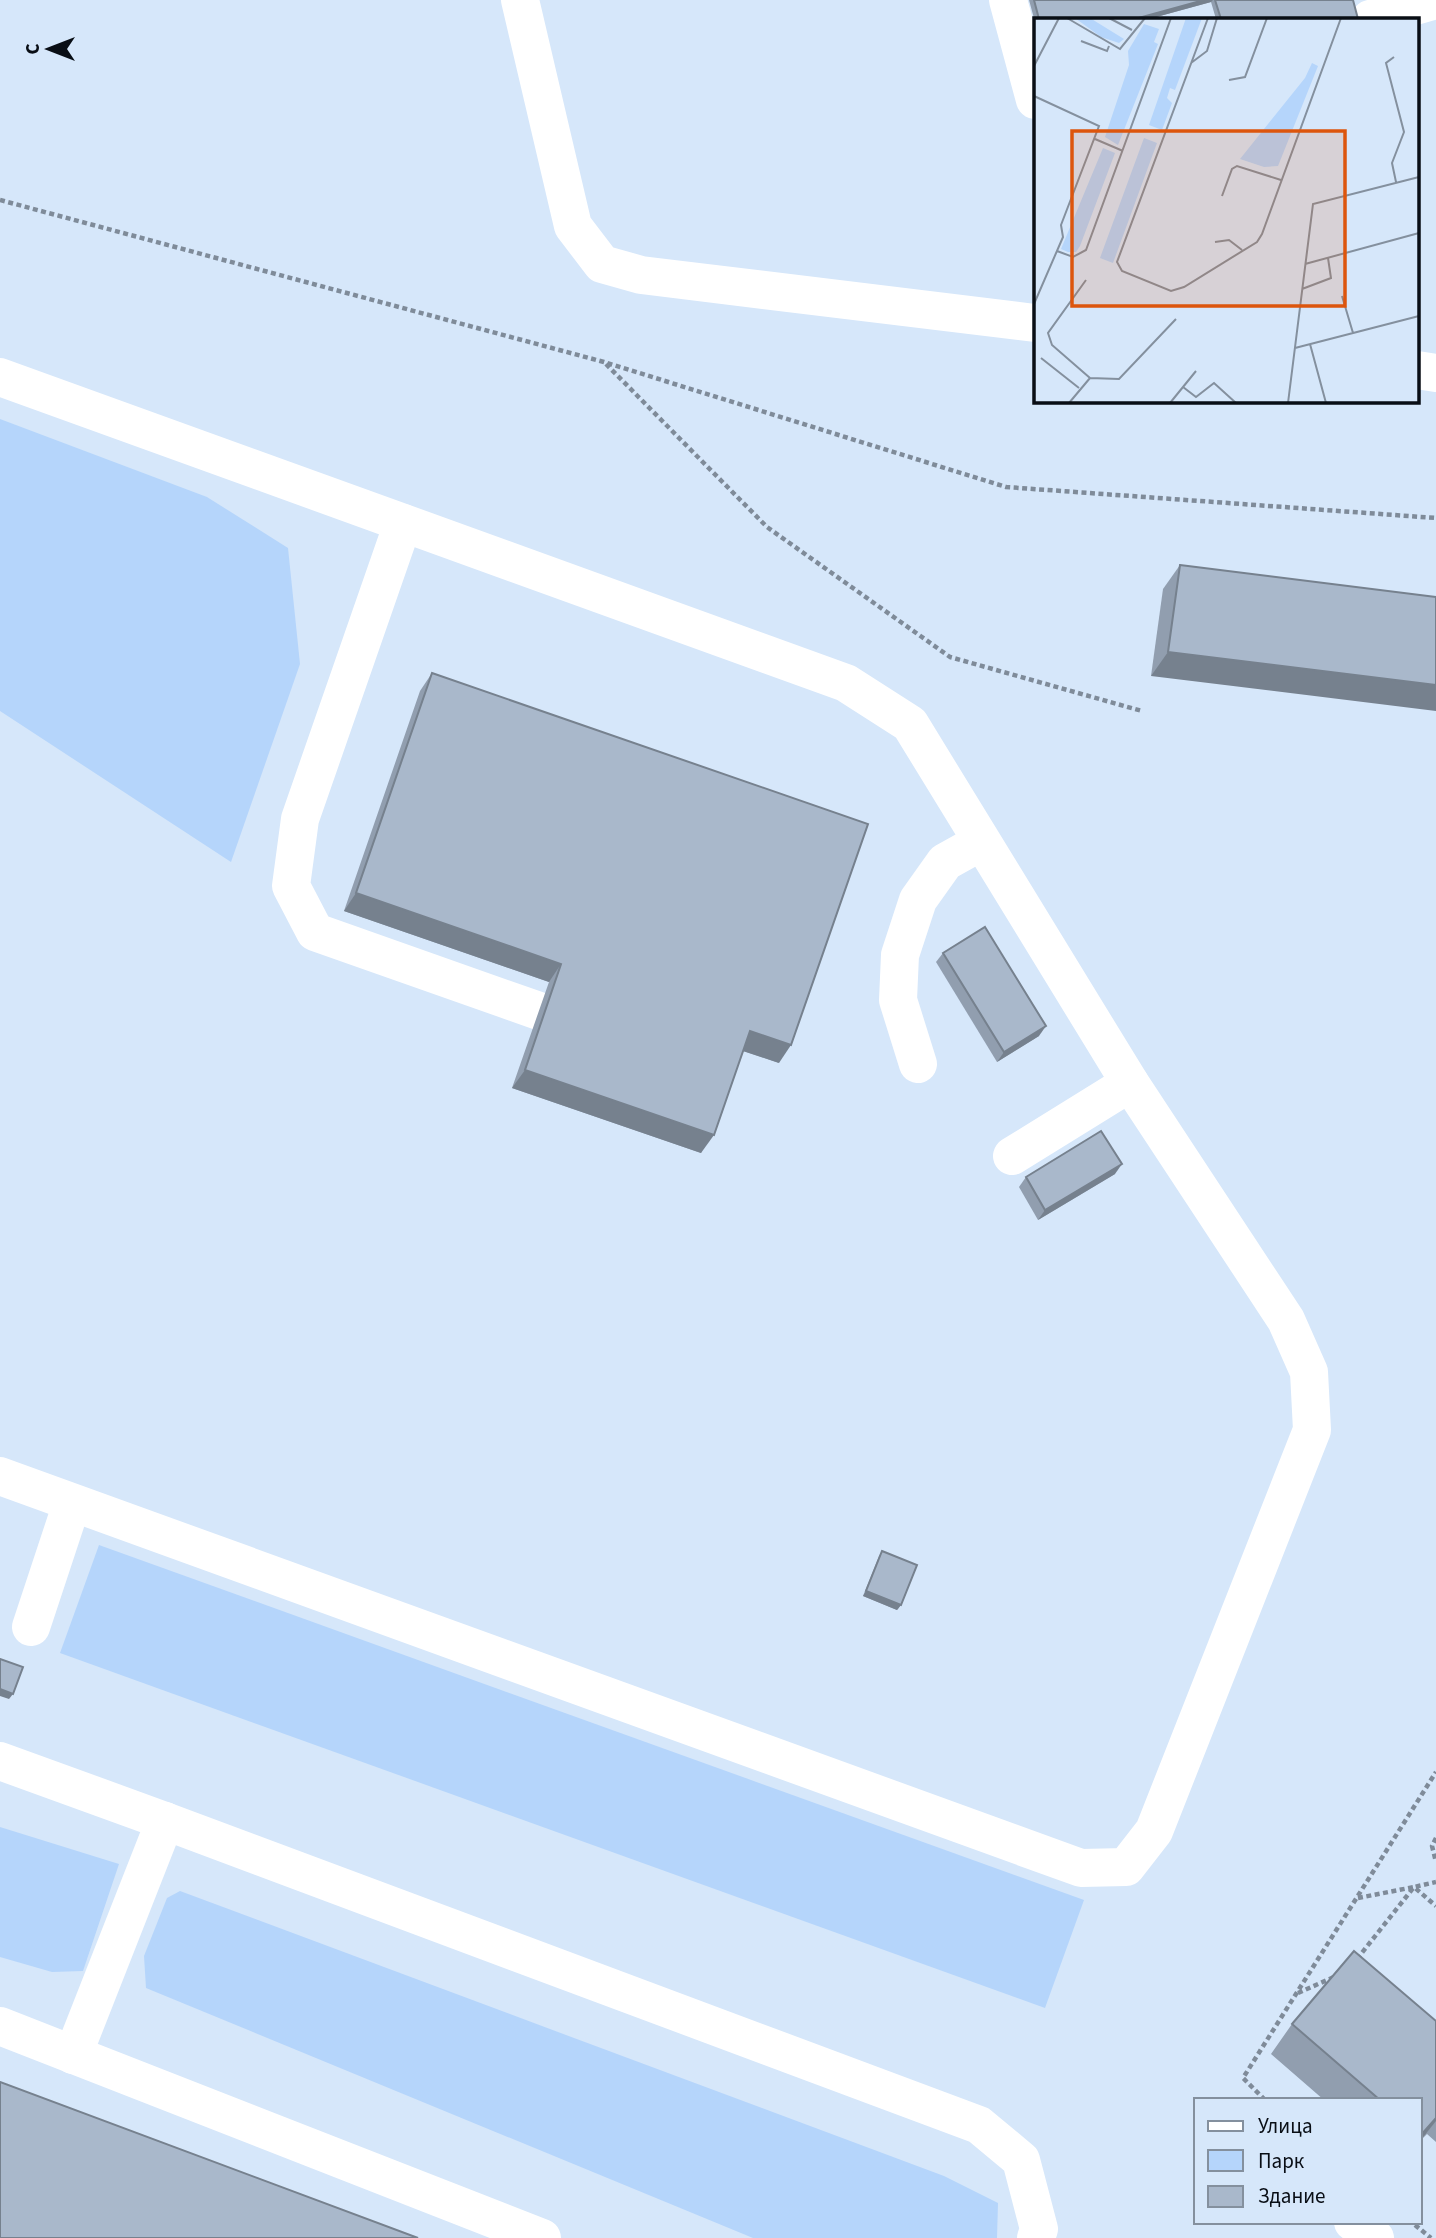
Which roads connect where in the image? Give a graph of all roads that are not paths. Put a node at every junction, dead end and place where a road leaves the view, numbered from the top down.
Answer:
1 (520, 0) edge
2 (1008, 0) edge
3 (1436, 1) edge
4 (1374, 18) edge
5 (1034, 96) edge
6 (1034, 323) edge
7 (1418, 370) edge
8 (1436, 373) edge
9 (0, 377) edge
10 (403, 523) junction
11 (982, 842) junction
12 (539, 1012) dead end
13 (918, 1064) dead end
14 (1130, 1083) junction
15 (1012, 1156) dead end
16 (0, 1476) edge
17 (72, 1503) junction
18 (31, 1627) dead end
19 (0, 1761) edge
20 (165, 1821) junction
21 (0, 2025) edge
22 (73, 2055) junction
23 (1356, 2224) edge
24 (542, 2238) edge
25 (1036, 2238) edge
26 (1375, 2238) edge

1 - 6 lane
2 - 5 lane
3 - 4 lane
7 - 8 lane
9 - 10 lane
10 - 11 lane
10 - 12 lane
11 - 13 lane
11 - 14 lane
14 - 15 lane
14 - 17 lane
16 - 17 lane
17 - 18 lane
19 - 20 lane
20 - 22 lane
20 - 25 lane
21 - 22 lane
22 - 24 lane
23 - 26 lane

